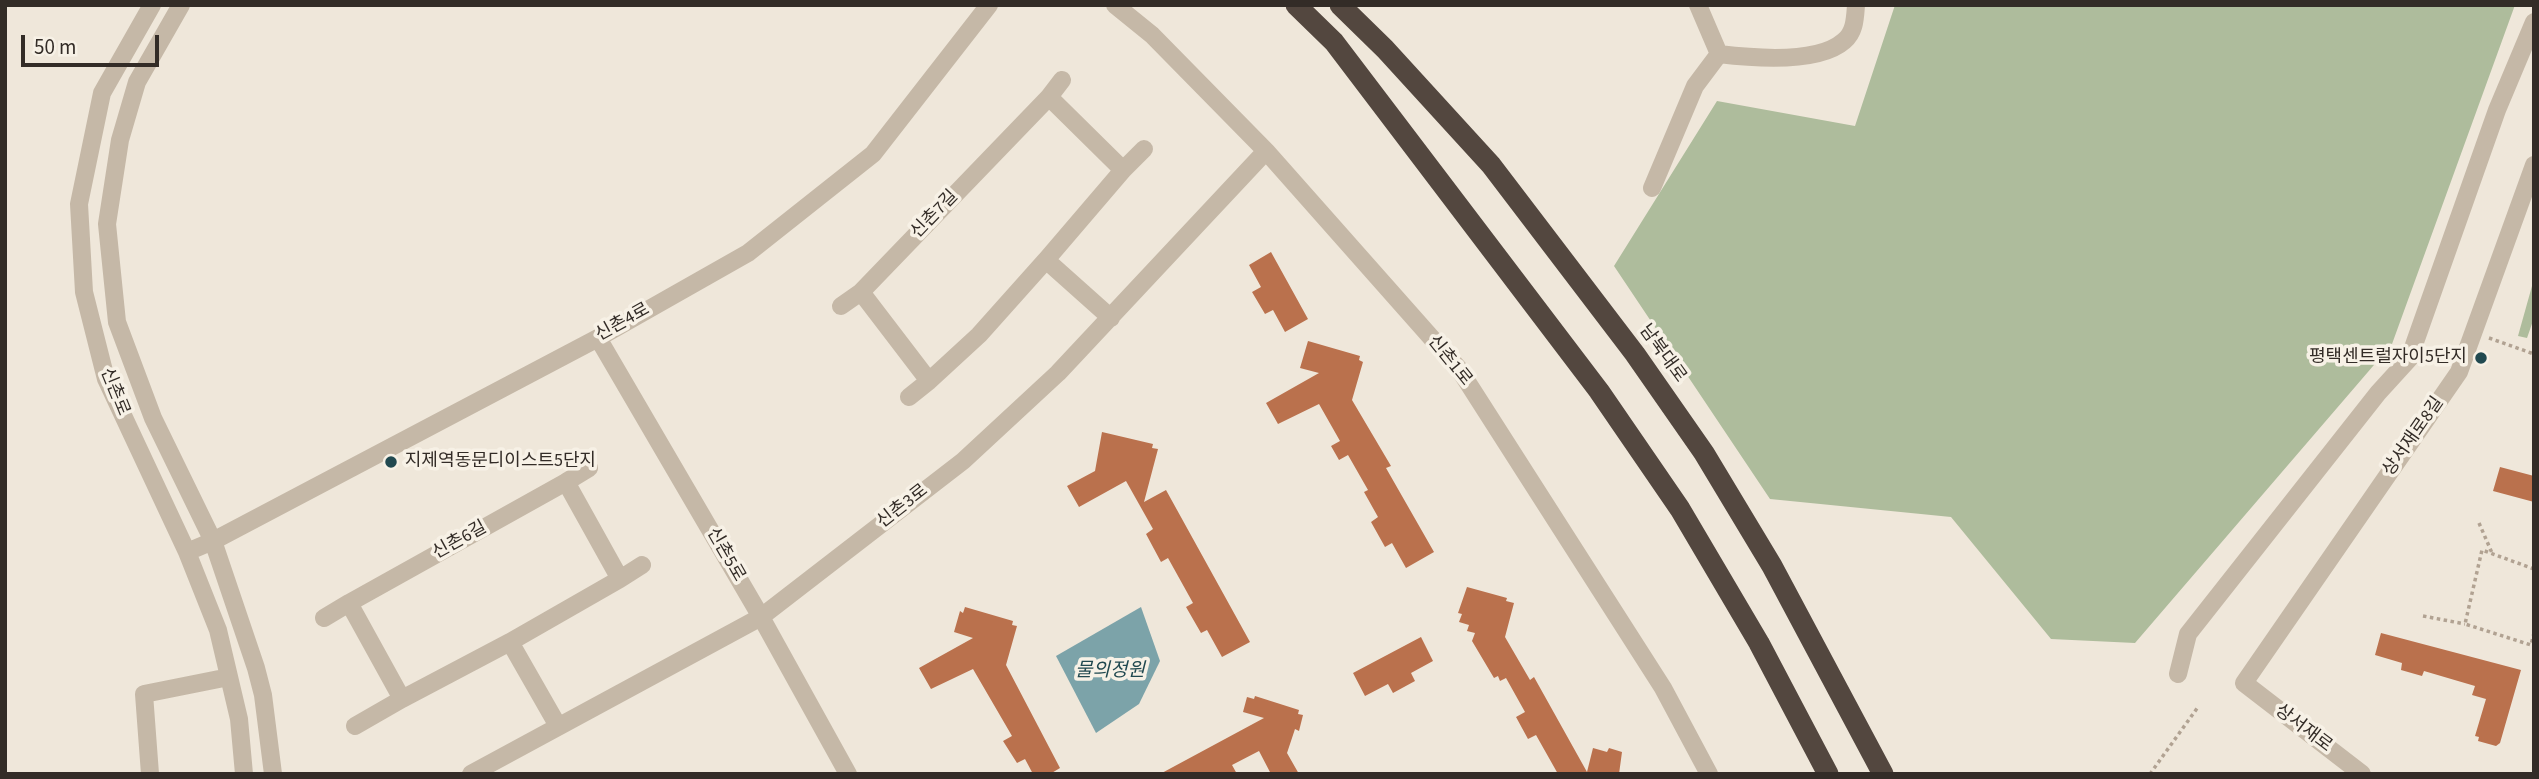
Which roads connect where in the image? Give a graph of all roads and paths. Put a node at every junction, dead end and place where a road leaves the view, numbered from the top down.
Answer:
1 (152, 5) edge
2 (181, 5) edge
3 (989, 5) edge
4 (1115, 5) edge
5 (1296, 5) edge
6 (1340, 5) edge
7 (1698, 5) edge
8 (1856, 5) edge
9 (2534, 22) edge
10 (1719, 54) junction
11 (1062, 80) dead end
12 (1049, 97) junction
13 (1144, 149) dead end
14 (1266, 151) junction
15 (2534, 165) edge
16 (1123, 170) junction
17 (1653, 188) dead end
18 (1046, 260) junction
19 (861, 292) junction
20 (841, 306) dead end
21 (1111, 318) junction
22 (2475, 333) junction
23 (598, 338) junction
24 (2534, 354) edge
25 (929, 381) junction
26 (909, 397) dead end
27 (589, 468) dead end
28 (566, 482) junction
29 (2479, 523) dead end
30 (213, 541) junction
31 (187, 552) junction
32 (2493, 554) junction
33 (642, 565) dead end
34 (2534, 569) edge
35 (620, 579) junction
36 (349, 603) junction
37 (2423, 616) dead end
38 (761, 617) junction
39 (324, 618) dead end
40 (2465, 624) junction
41 (2534, 633) edge
42 (510, 642) junction
43 (2178, 674) dead end
44 (229, 677) junction
45 (2244, 683) joint
46 (402, 699) junction
47 (2198, 707) dead end
48 (355, 726) dead end
49 (558, 726) junction
50 (150, 774) edge
51 (244, 774) edge
52 (272, 774) edge
53 (471, 774) edge
54 (848, 774) edge
55 (1709, 774) edge
56 (1828, 774) edge
57 (1883, 774) edge
58 (2150, 774) edge
59 (2362, 774) edge

1 - 31 street, 신촌로
2 - 30 street, 신촌로
3 - 23 street, 신촌4로
4 - 14 street, 신촌1로
5 - 56 highway
6 - 57 highway, 남북대로
7 - 10 street
8 - 10 street
9 - 43 street
10 - 17 street
11 - 12 street, 신촌7길
12 - 16 street
12 - 19 street, 신촌7길
13 - 16 street
14 - 21 street, 신촌3로
14 - 55 street, 신촌1로
15 - 22 street, 상서재로8길
16 - 18 street
18 - 21 street
18 - 25 street
19 - 20 street, 신촌7길
19 - 25 street
21 - 38 street, 신촌3로
22 - 24 path
22 - 45 street, 상서재로8길
23 - 30 street, 신촌4로
23 - 38 street, 신촌5로
25 - 26 street
27 - 28 street, 신촌6길
28 - 35 street
28 - 36 street, 신촌6길
29 - 32 path
30 - 31 street, 신촌4로
30 - 52 street, 신촌로
31 - 44 street, 신촌로
32 - 34 path
32 - 40 path
33 - 35 street
35 - 42 street
36 - 39 street, 신촌6길
36 - 46 street
37 - 40 path
38 - 49 street, 신촌3로
38 - 54 street, 신촌5로
40 - 41 path
42 - 46 street
42 - 49 street
44 - 50 street
44 - 51 street, 신촌로
45 - 59 street, 상서재로
46 - 48 street
47 - 58 path
49 - 53 street, 신촌3로

